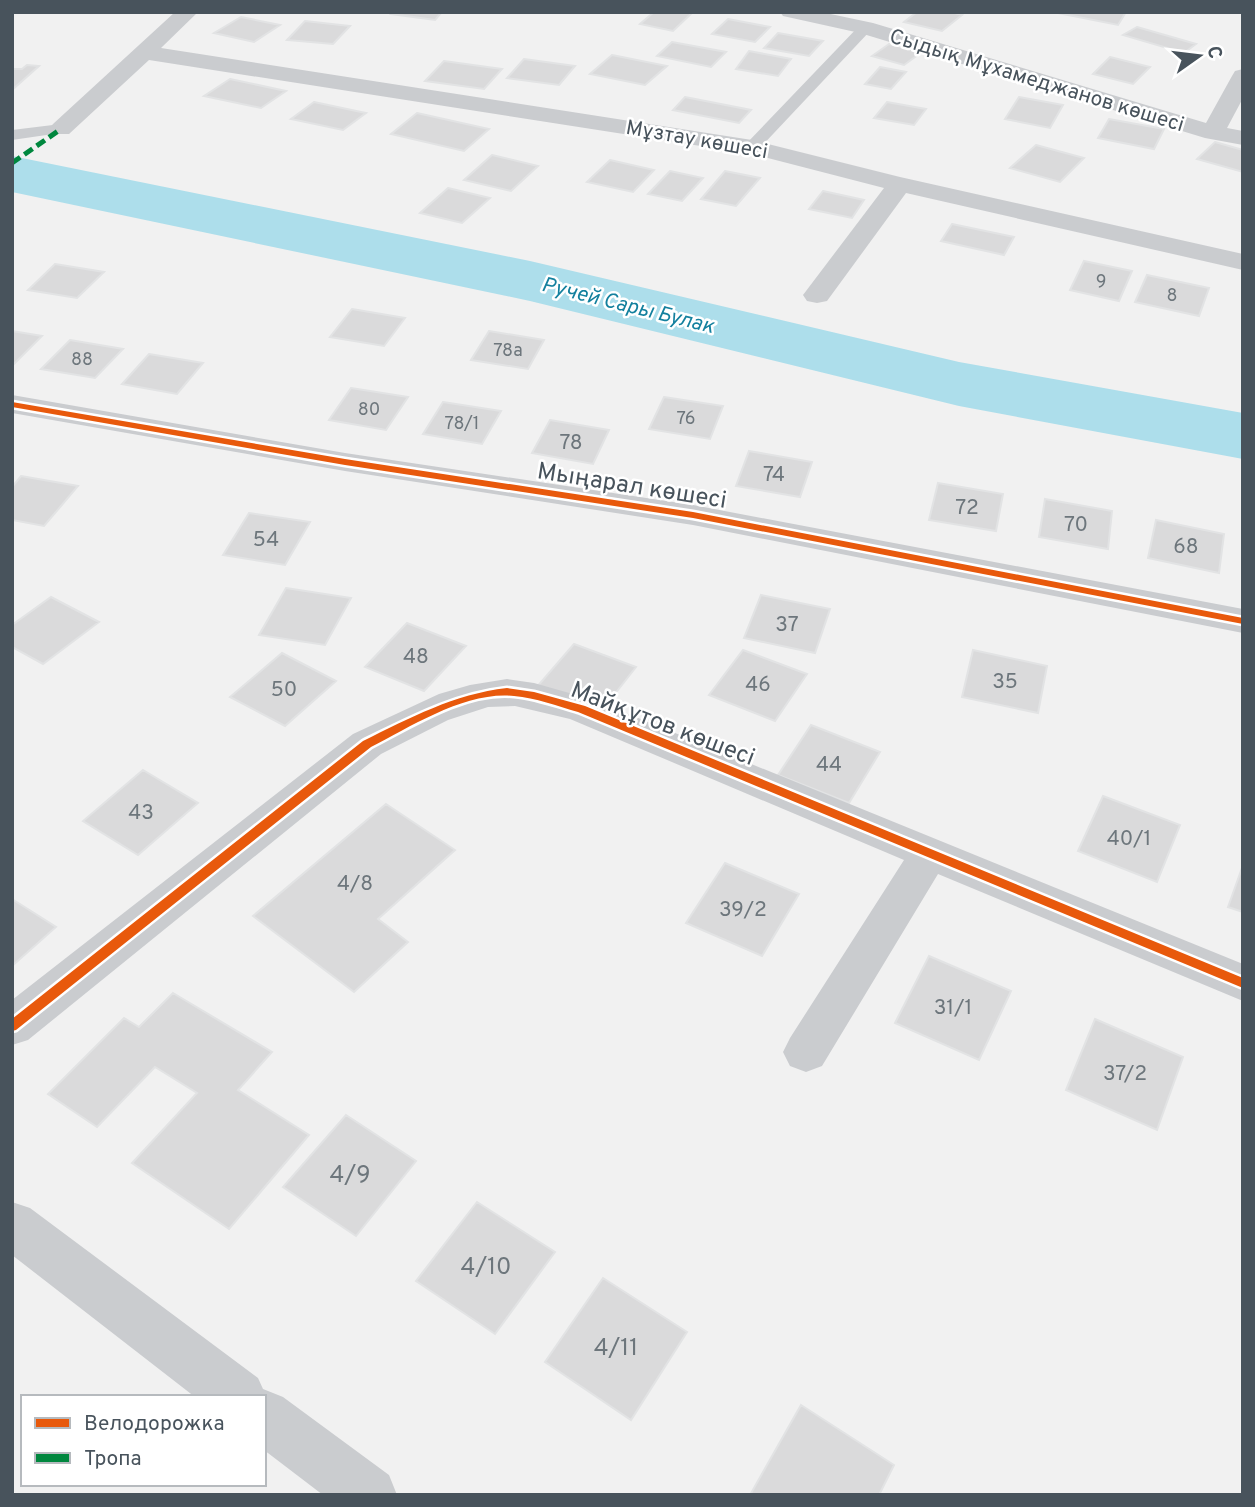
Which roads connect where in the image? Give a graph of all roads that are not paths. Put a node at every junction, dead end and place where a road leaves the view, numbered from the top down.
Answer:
1 (188, 12) edge
2 (790, 12) edge
3 (871, 20) edge
4 (144, 52) junction
5 (1243, 76) edge
6 (61, 129) joint
7 (1213, 133) junction
8 (12, 135) edge
9 (1243, 138) edge
10 (752, 148) junction
11 (900, 184) junction
12 (1243, 262) edge
13 (817, 295) dead end
14 (12, 404) edge
15 (1243, 621) edge
16 (930, 853) junction
17 (1243, 983) edge
18 (12, 1026) edge
19 (806, 1052) dead end
20 (12, 1225) edge
21 (236, 1395) edge
22 (266, 1418) edge
23 (369, 1495) edge

1 - 4 street
2 - 3 street, Сыдық Мұхамеджанов көшесі
3 - 7 street, Сыдық Мұхамеджанов көшесі
3 - 10 lane
4 - 6 street
4 - 10 street, Мұзтау көшесі
5 - 7 street
6 - 8 lane
7 - 9 street, Сыдық Мұхамеджанов көшесі
10 - 11 street, Мұзтау көшесі
11 - 12 street, Мұзтау көшесі
11 - 13 street
14 - 15 street, Мыңарал көшесі
16 - 17 street, Майқұтов көшесі
16 - 18 street, Майқұтов көшесі
16 - 19 street
20 - 21 street
22 - 23 street

